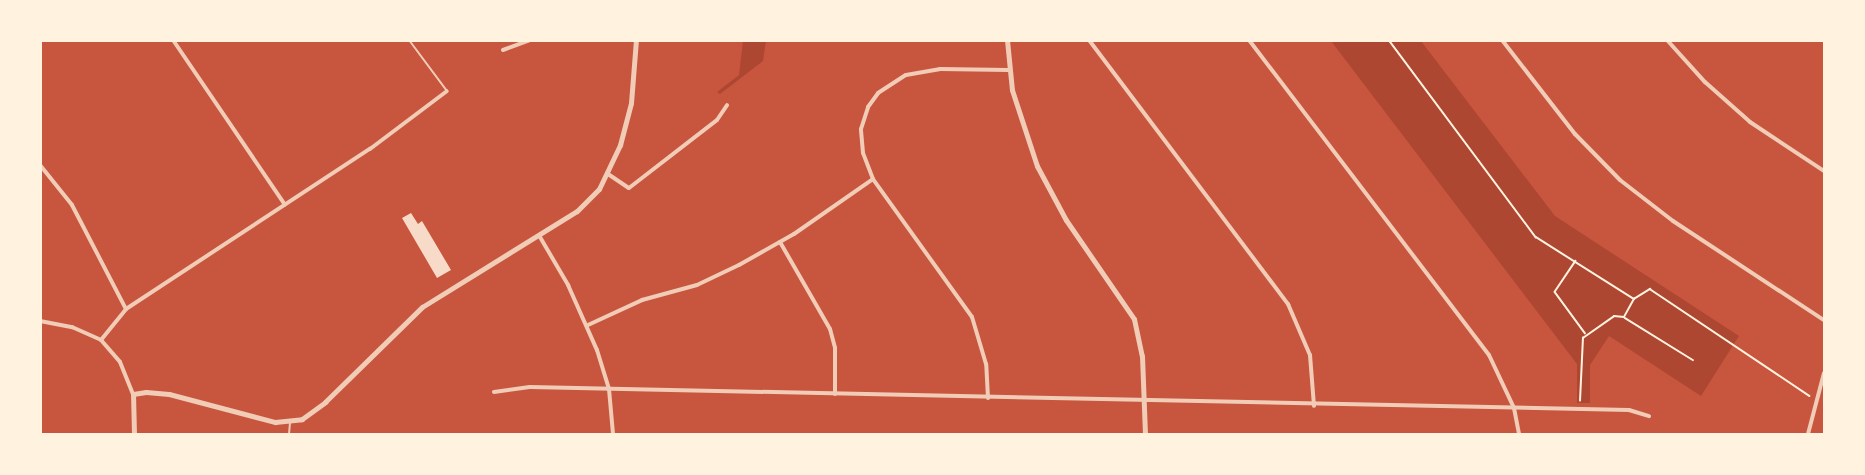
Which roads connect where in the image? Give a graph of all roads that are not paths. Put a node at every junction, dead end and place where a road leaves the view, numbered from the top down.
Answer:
1 (173, 40) edge
2 (409, 40) edge
3 (531, 40) edge
4 (636, 40) edge
5 (1007, 40) edge
6 (1089, 40) edge
7 (1250, 40) edge
8 (1502, 40) edge
9 (1667, 40) edge
10 (503, 50) dead end
11 (1008, 70) junction
12 (447, 91) joint
13 (727, 105) dead end
14 (40, 165) edge
15 (1824, 171) edge
16 (608, 174) junction
17 (873, 179) junction
18 (285, 205) junction
19 (540, 237) junction
20 (780, 242) junction
21 (126, 309) junction
22 (1824, 320) edge
23 (40, 321) edge
24 (588, 325) junction
25 (101, 340) junction
26 (1824, 373) edge
27 (609, 389) junction
28 (494, 392) dead end
29 (133, 394) junction
30 (836, 394) junction
31 (988, 398) junction
32 (1144, 402) junction
33 (1314, 406) junction
34 (1514, 408) junction
35 (1649, 416) dead end
36 (290, 422) junction
37 (134, 435) edge
38 (289, 435) edge
39 (613, 435) edge
40 (1145, 435) edge
41 (1519, 435) edge
42 (1808, 435) edge

1 - 18 street
2 - 12 lane
3 - 10 street
4 - 16 street
5 - 11 street
6 - 33 street
7 - 34 street
8 - 22 street
9 - 15 street
11 - 17 street
11 - 32 street
12 - 18 street
13 - 16 street
14 - 21 street
16 - 19 street
17 - 20 street
17 - 31 street
18 - 21 street
19 - 24 street
19 - 36 street
20 - 24 street
20 - 30 street
21 - 25 street
23 - 25 street
24 - 27 street
25 - 29 street
26 - 42 street
27 - 28 street
27 - 30 street
27 - 39 street
29 - 36 street
29 - 37 street
30 - 31 street
31 - 32 street
32 - 33 street
32 - 40 street
33 - 34 street
34 - 35 street
34 - 41 street
36 - 38 lane

